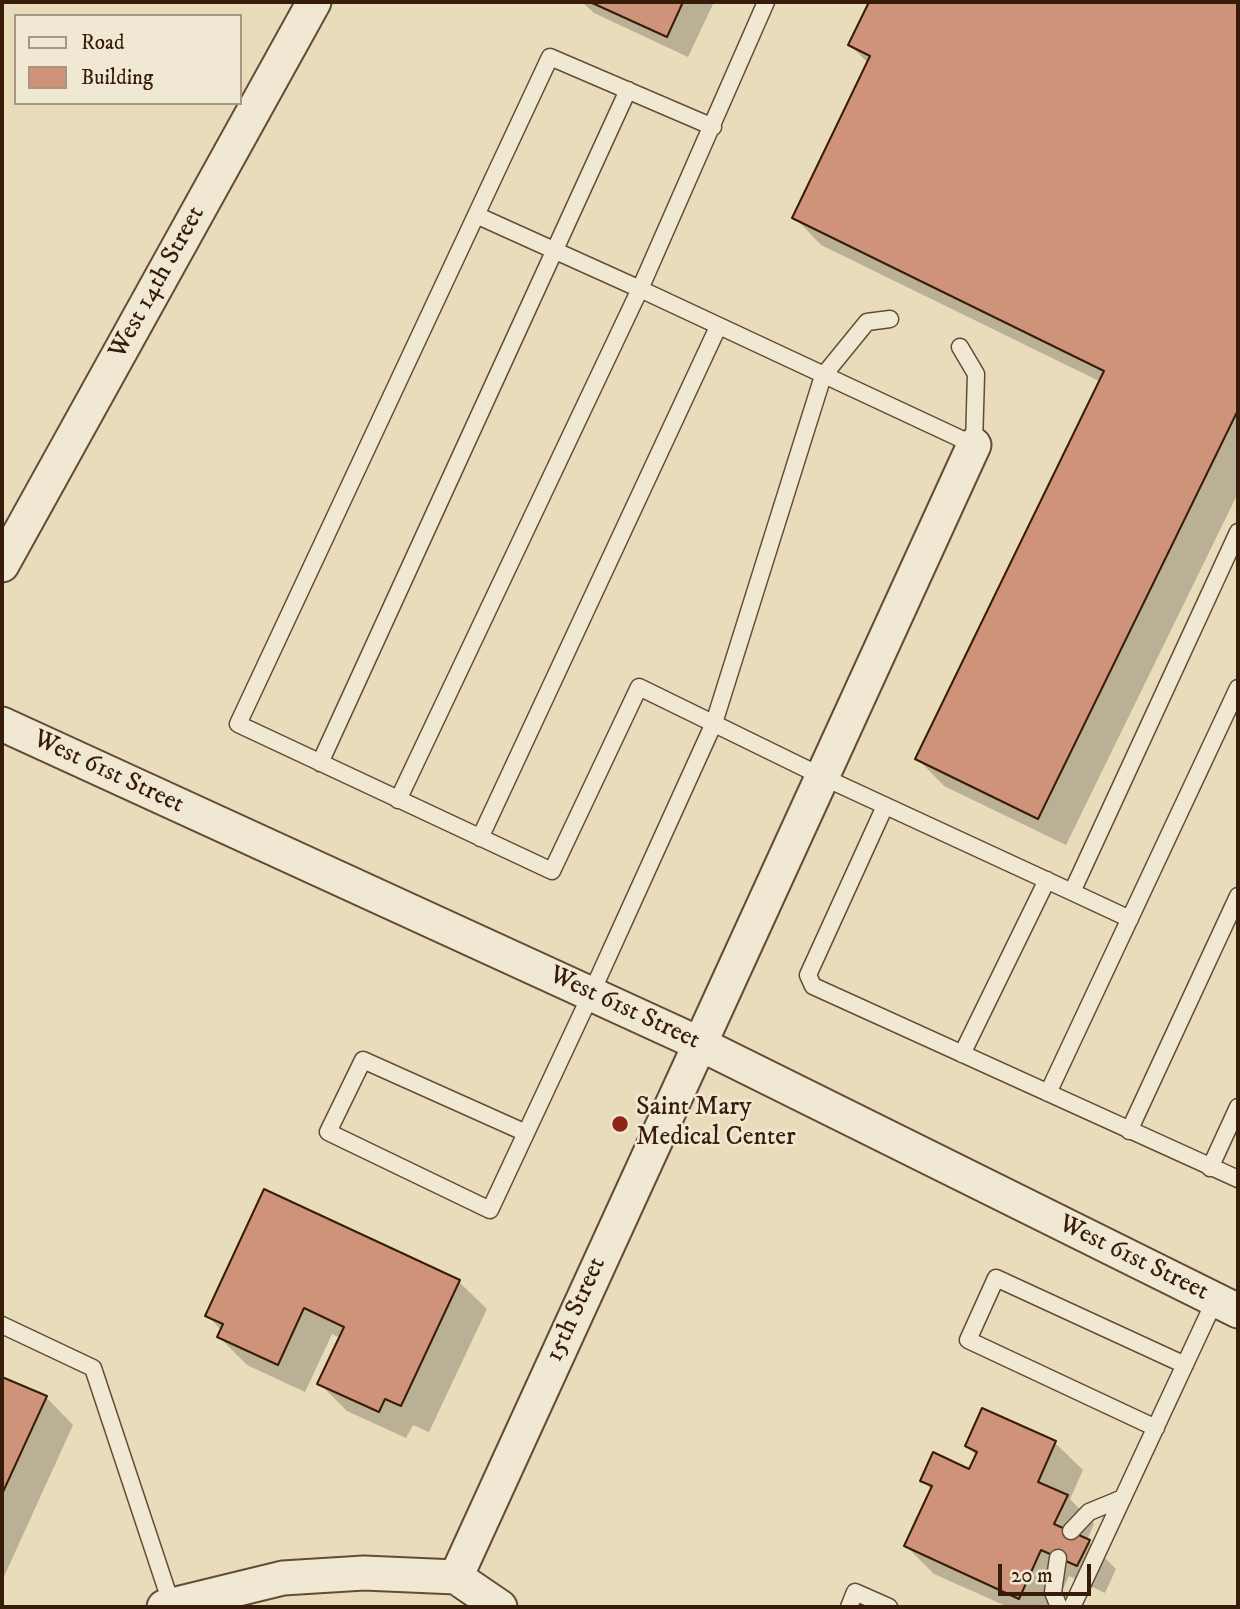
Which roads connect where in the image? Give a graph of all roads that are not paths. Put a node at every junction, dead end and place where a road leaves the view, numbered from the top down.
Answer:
1 (314, 2) edge
2 (766, 2) edge
3 (628, 90) junction
4 (713, 127) junction
5 (476, 215) junction
6 (556, 251) junction
7 (640, 289) junction
8 (890, 319) dead end
9 (718, 327) junction
10 (961, 347) dead end
11 (823, 376) junction
12 (974, 445) junction
13 (1238, 532) edge
14 (2, 565) edge
15 (1238, 688) edge
16 (714, 723) junction
17 (2, 724) edge
18 (320, 762) junction
19 (821, 776) junction
20 (398, 800) junction
21 (885, 806) junction
22 (480, 838) junction
23 (1046, 880) junction
24 (1072, 892) junction
25 (1238, 896) edge
26 (1130, 919) junction
27 (591, 994) junction
28 (698, 1043) junction
29 (962, 1054) junction
30 (1048, 1093) junction
31 (1238, 1107) edge
32 (1129, 1131) junction
33 (526, 1133) junction
34 (1210, 1168) junction
35 (1238, 1179) edge
36 (1226, 1305) edge
37 (2, 1325) edge
38 (1185, 1365) junction
39 (1156, 1428) junction
40 (1123, 1499) junction
41 (1071, 1531) dead end
42 (1058, 1558) dead end
43 (456, 1577) junction
44 (168, 1605) edge
45 (500, 1607) edge
46 (849, 1607) edge
47 (889, 1607) edge
48 (1059, 1607) edge
49 (1072, 1607) edge

1 - 14 street, West 14th Street
2 - 4 lane
3 - 4 lane
3 - 5 lane
3 - 6 lane
4 - 7 lane
5 - 6 lane
5 - 18 lane
6 - 7 lane
6 - 18 lane
7 - 9 lane
7 - 20 lane
8 - 11 lane
9 - 11 lane
9 - 22 lane
10 - 12 lane
11 - 12 lane
11 - 16 lane
12 - 19 street, 15th Street
13 - 24 lane
15 - 26 lane
16 - 19 lane
16 - 22 lane
16 - 27 lane
17 - 27 street, West 61st Street
18 - 20 lane
19 - 21 lane
19 - 28 street, 15th Street
20 - 22 lane
21 - 23 lane
21 - 29 lane
23 - 24 lane
23 - 29 lane
24 - 26 lane
25 - 32 lane
26 - 30 lane
27 - 28 street, West 61st Street
27 - 33 lane
28 - 36 street, West 61st Street
28 - 43 street, 15th Street
29 - 30 lane
30 - 32 lane
31 - 34 lane
32 - 34 lane
33 - 33 lane
34 - 35 lane
36 - 38 lane
37 - 44 lane
38 - 39 lane
38 - 39 lane
39 - 40 lane
40 - 41 lane
40 - 49 lane
42 - 48 lane
43 - 44 street
43 - 45 street
46 - 47 lane

